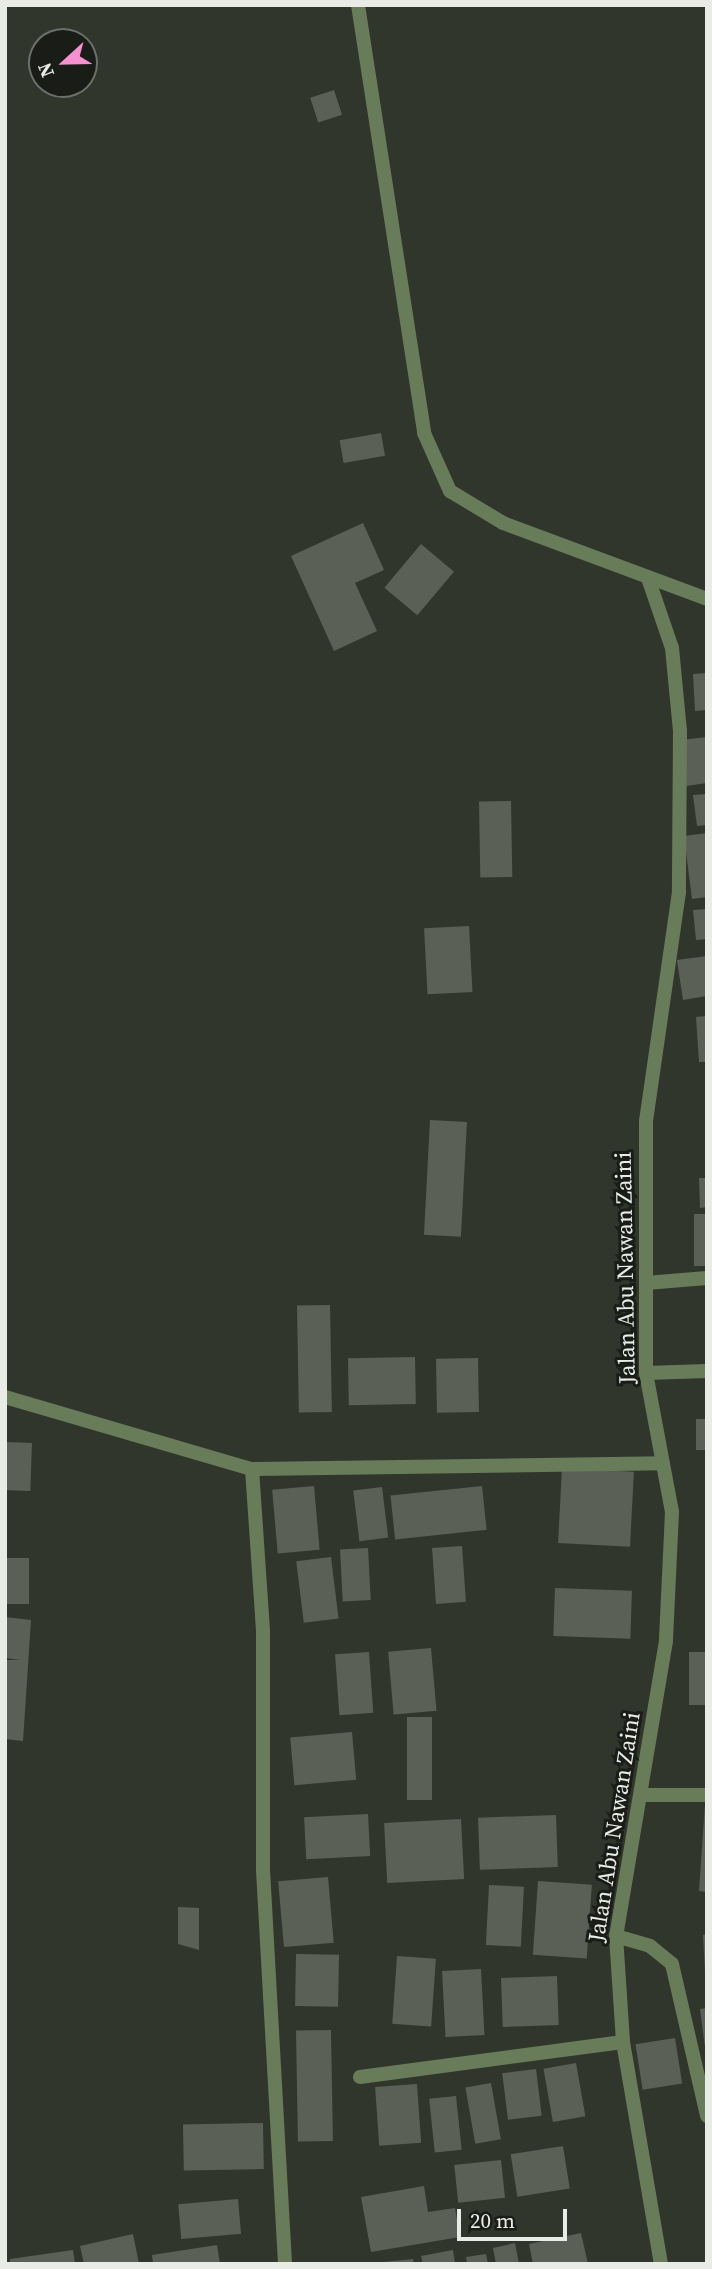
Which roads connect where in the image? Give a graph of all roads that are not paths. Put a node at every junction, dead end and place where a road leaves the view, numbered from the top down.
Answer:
1 (358, 5) edge
2 (648, 578) junction
3 (707, 599) edge
4 (707, 1278) edge
5 (646, 1283) junction
6 (707, 1371) edge
7 (646, 1373) junction
8 (5, 1397) edge
9 (663, 1463) junction
10 (252, 1469) junction
11 (641, 1795) junction
12 (707, 1795) edge
13 (616, 1936) junction
14 (623, 2042) junction
15 (360, 2077) dead end
16 (707, 2116) edge
17 (285, 2264) edge
18 (661, 2264) edge

1 - 2 street
2 - 3 street
2 - 5 street, Jalan Abu Nawan Zaini
4 - 5 street
5 - 7 street, Jalan Abu Nawan Zaini
6 - 7 street
7 - 9 street, Jalan Abu Nawan Zaini
8 - 10 street
9 - 10 street
9 - 11 street, Jalan Abu Nawan Zaini
10 - 17 street
11 - 12 street
11 - 13 street, Jalan Abu Nawan Zaini
13 - 14 street, Jalan Abu Nawan Zaini
13 - 16 street
14 - 15 street
14 - 18 street, Jalan Abu Nawan Zaini

